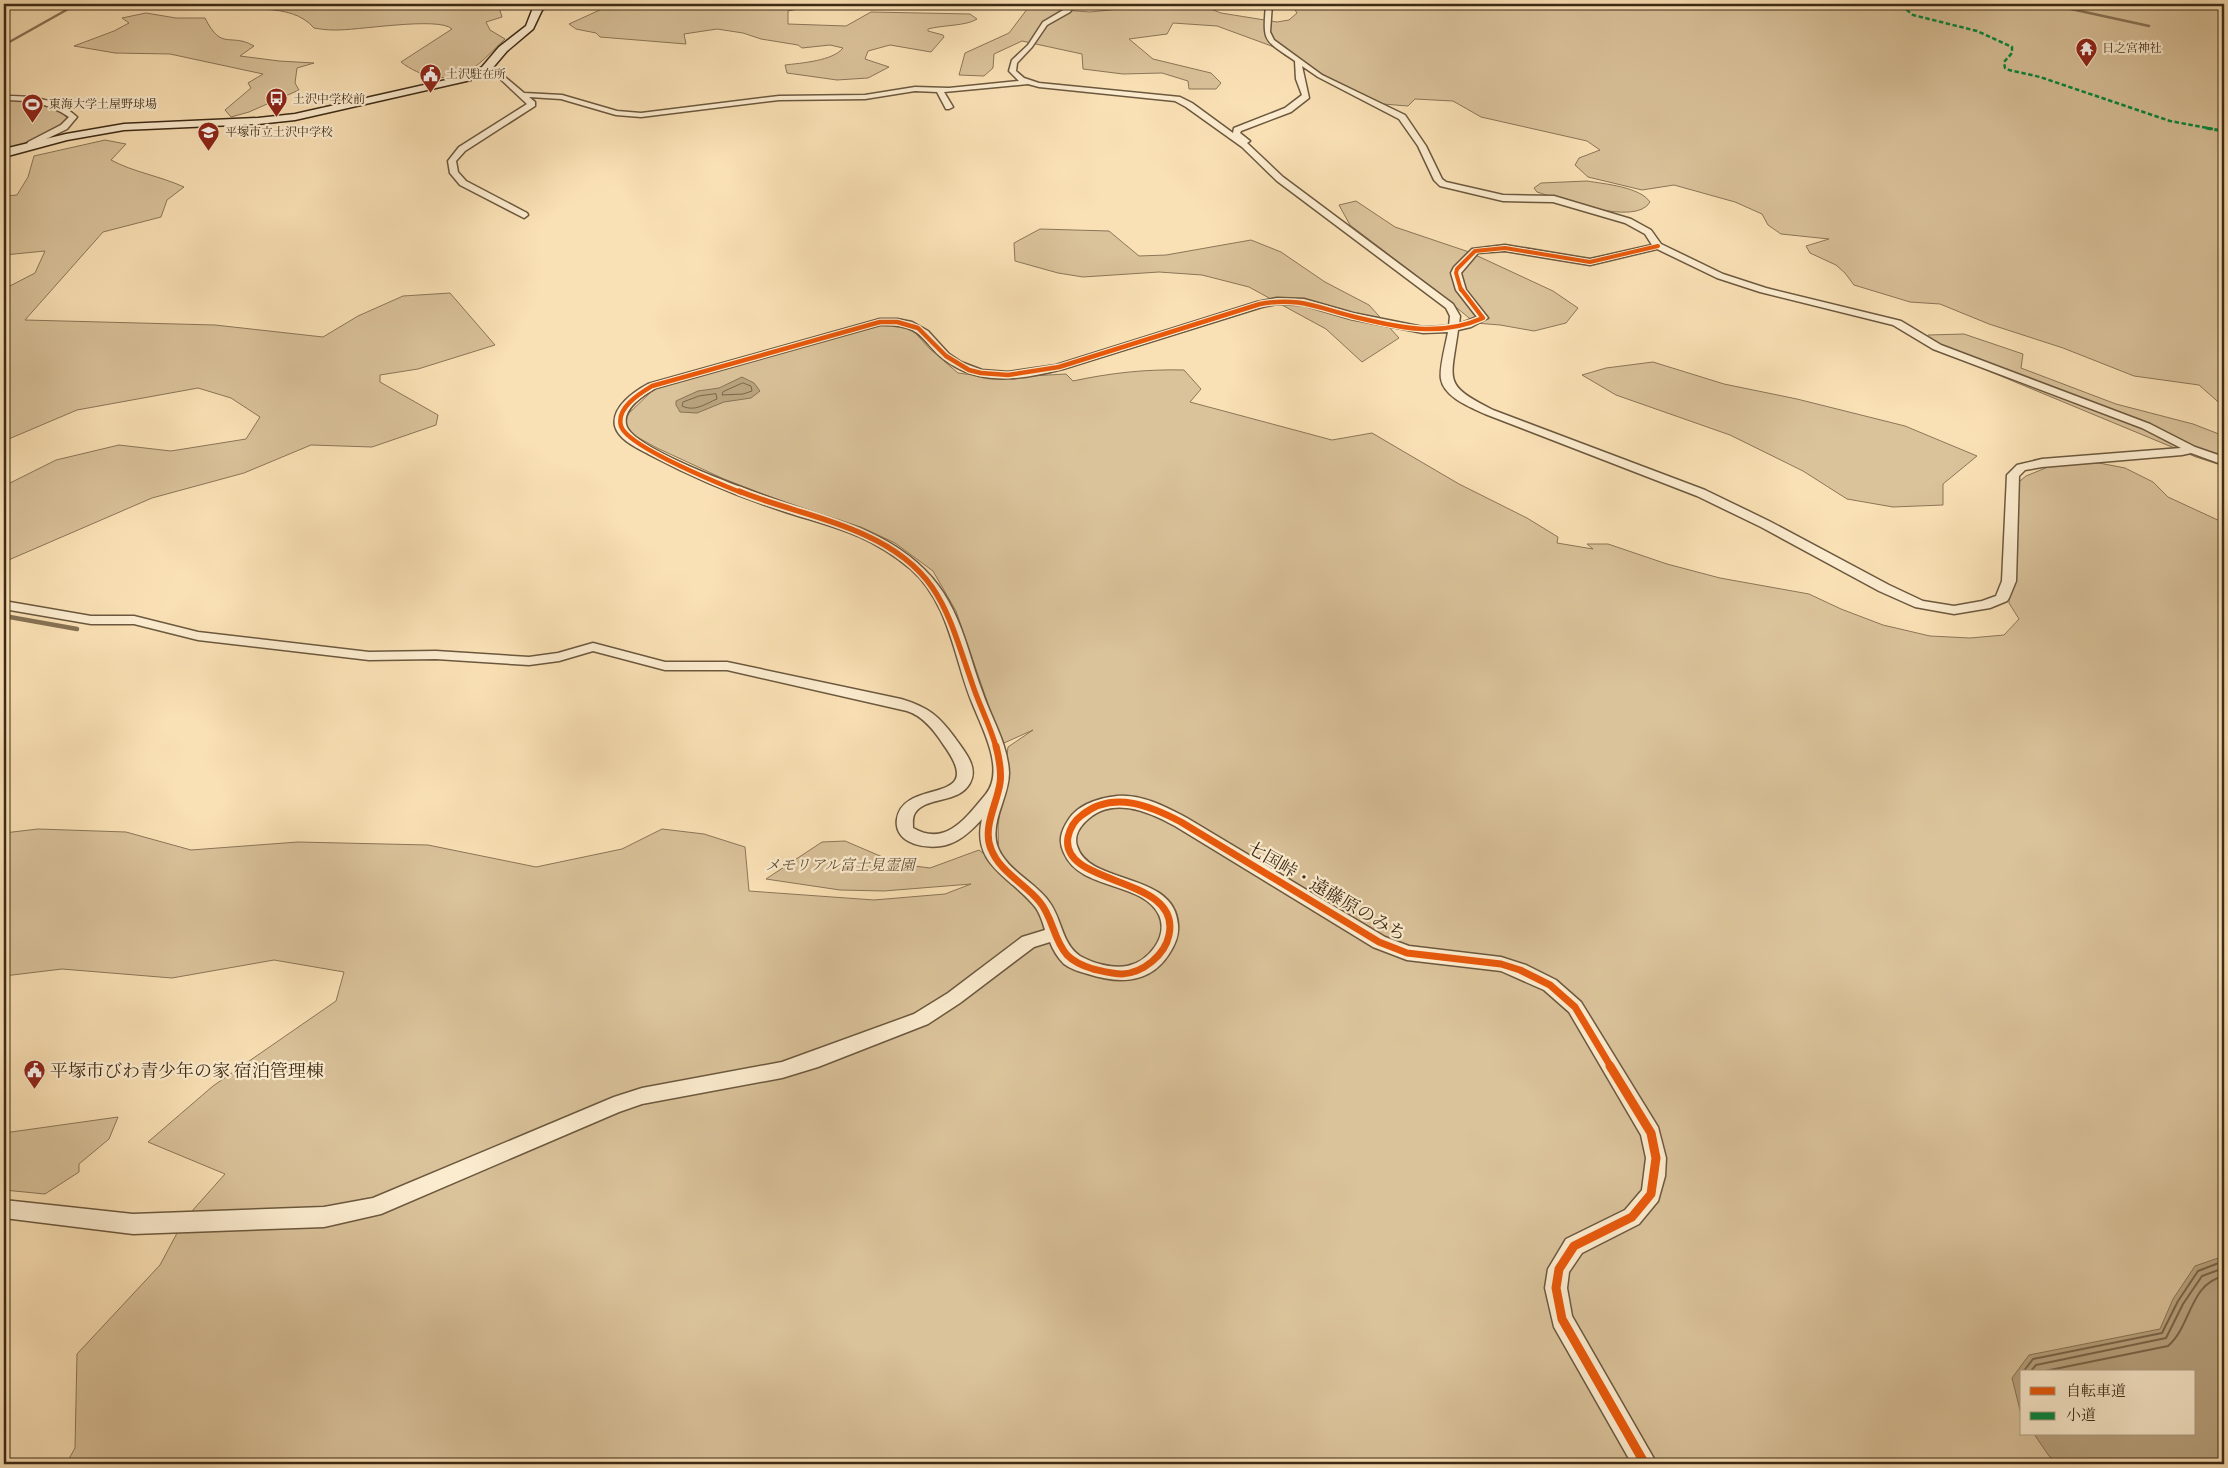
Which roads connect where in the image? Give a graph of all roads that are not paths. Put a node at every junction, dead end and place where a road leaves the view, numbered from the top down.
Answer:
1 (546, 4) edge
2 (1072, 4) edge
3 (1269, 4) edge
4 (1298, 59) junction
5 (486, 69) junction
6 (1028, 82) junction
7 (939, 90) junction
8 (524, 95) junction
9 (4, 98) edge
10 (949, 107) dead end
11 (33, 145) junction
12 (1245, 145) junction
13 (4, 153) edge
14 (524, 214) dead end
15 (1658, 246) junction
16 (1454, 328) junction
17 (2191, 449) junction
18 (2224, 461) edge
19 (4, 605) edge
20 (1001, 786) junction
21 (1053, 934) junction
22 (4, 1209) edge
23 (1645, 1464) edge

1 - 5 street
2 - 6 street
3 - 4 street
4 - 12 street
4 - 15 street
5 - 8 street
5 - 11 street
6 - 7 street
6 - 12 street
7 - 8 street
7 - 10 street
8 - 14 street
9 - 11 street
11 - 13 street
12 - 16 street
15 - 16 street
15 - 17 street
16 - 17 street
16 - 20 street, 七国峠・遠藤原のみち
17 - 18 street
19 - 20 street
20 - 21 street, 七国峠・遠藤原のみち
21 - 22 street
21 - 23 street, 七国峠・遠藤原のみち

